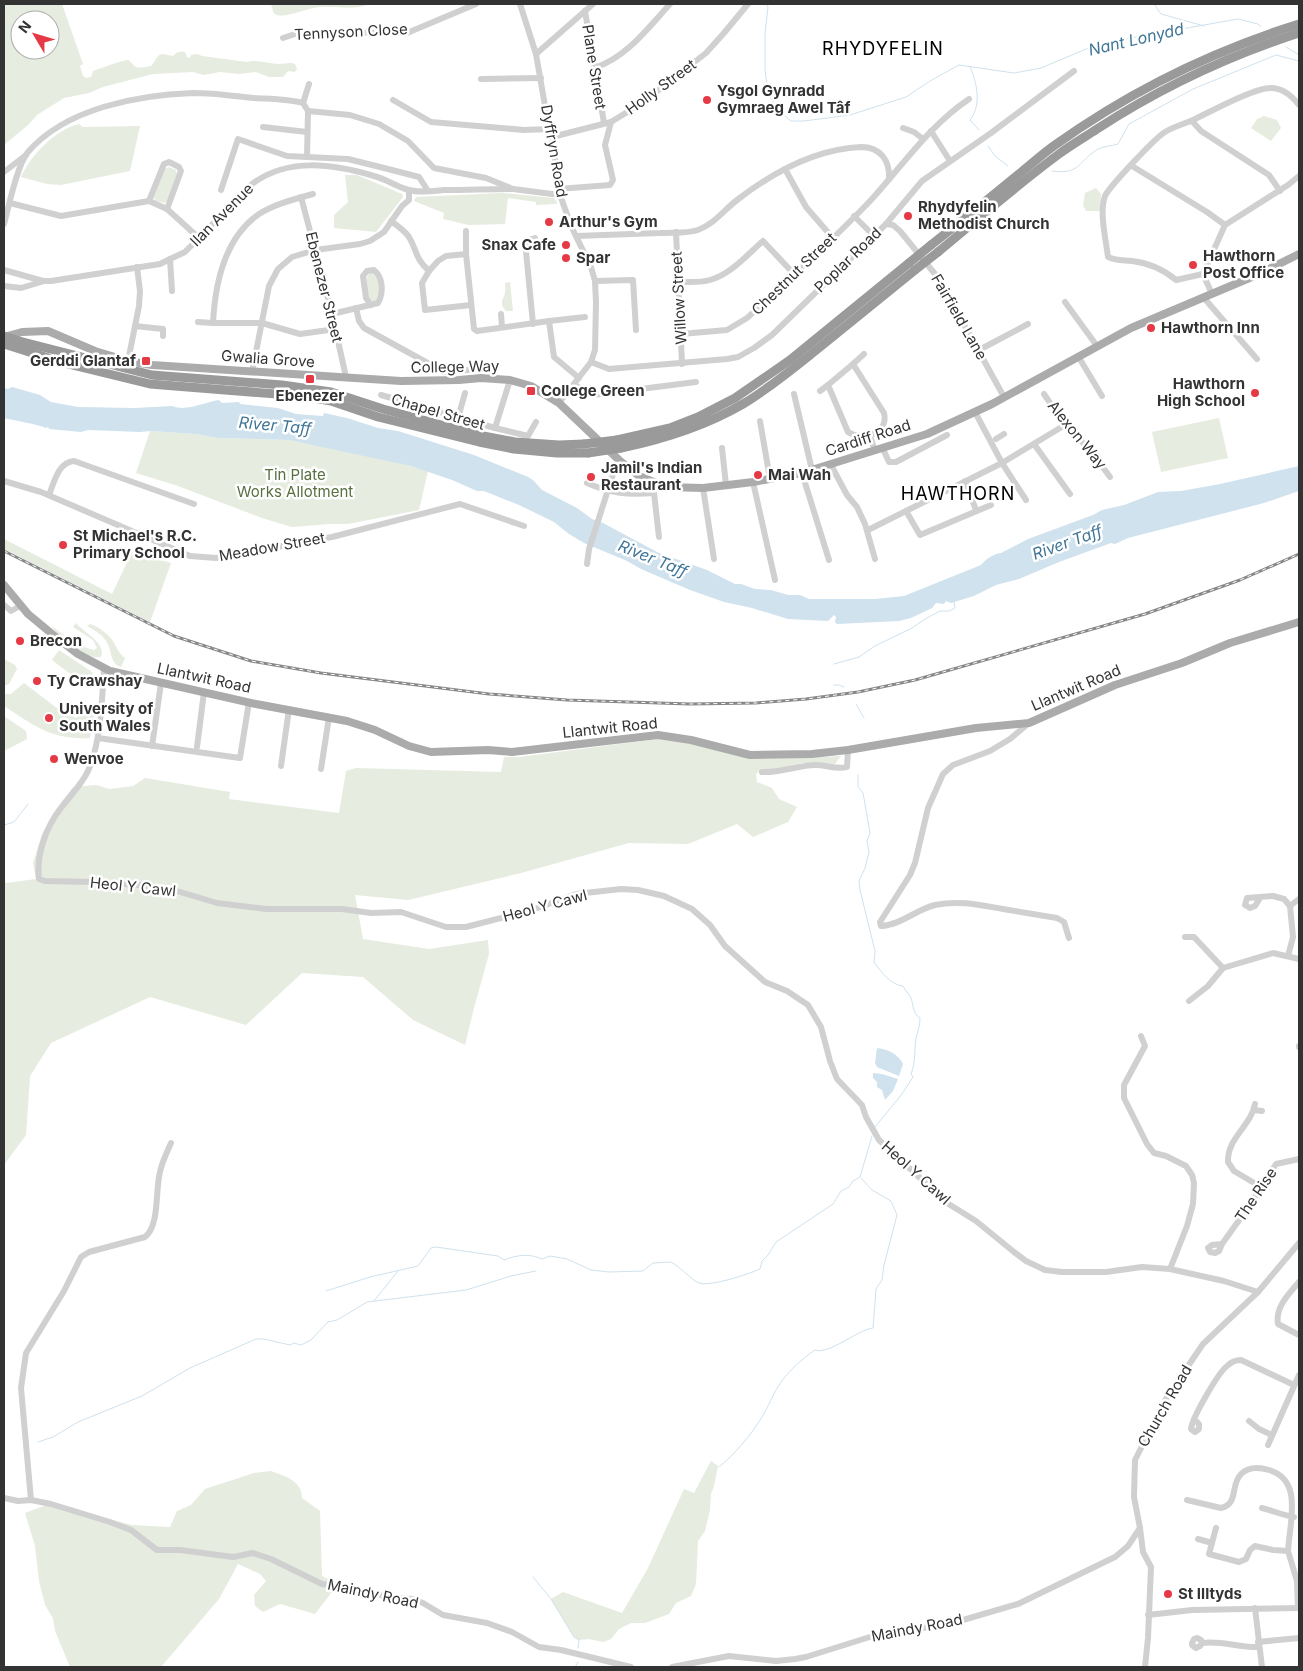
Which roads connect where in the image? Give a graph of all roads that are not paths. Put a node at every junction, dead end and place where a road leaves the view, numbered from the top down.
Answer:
1 (476, 4) edge
2 (520, 4) edge
3 (593, 4) edge
4 (670, 4) edge
5 (748, 4) edge
6 (585, 11) junction
7 (1299, 24) edge
8 (1299, 33) edge
9 (283, 38) dead end
10 (536, 54) junction
11 (594, 68) junction
12 (1074, 71) dead end
13 (541, 78) junction
14 (481, 79) dead end
15 (309, 84) dead end
16 (969, 99) dead end
17 (393, 100) dead end
18 (303, 103) junction
19 (1299, 105) edge
20 (308, 111) junction
21 (1192, 121) junction
22 (612, 122) junction
23 (604, 123) junction
24 (263, 127) dead end
25 (903, 128) dead end
26 (550, 129) junction
27 (931, 131) junction
28 (307, 132) junction
29 (552, 137) junction
30 (923, 139) junction
31 (27, 154) junction
32 (307, 156) junction
33 (950, 161) junction
34 (1132, 166) junction
35 (785, 169) junction
36 (4, 172) edge
37 (1299, 176) edge
38 (889, 178) junction
39 (513, 189) junction
40 (221, 190) dead end
41 (409, 190) junction
42 (428, 191) junction
43 (1280, 191) junction
44 (559, 192) junction
45 (313, 194) dead end
46 (301, 197) junction
47 (149, 201) junction
48 (10, 203) junction
49 (167, 209) junction
50 (854, 216) junction
51 (391, 221) junction
52 (4, 224) edge
53 (886, 224) junction
54 (1225, 225) junction
55 (466, 231) dead end
56 (676, 232) junction
57 (873, 235) junction
58 (576, 236) junction
59 (832, 237) junction
60 (199, 238) junction
61 (535, 238) dead end
62 (934, 249) junction
63 (315, 250) junction
64 (466, 254) junction
65 (1299, 254) edge
66 (170, 259) junction
67 (137, 268) junction
68 (4, 270) edge
69 (429, 271) junction
70 (794, 274) junction
71 (1203, 274) junction
72 (595, 281) junction
73 (43, 282) junction
74 (679, 282) junction
75 (4, 286) edge
76 (172, 291) dead end
77 (1212, 294) junction
78 (1204, 298) junction
79 (1065, 302) dead end
80 (371, 305) junction
81 (471, 305) junction
82 (356, 308) junction
83 (332, 314) junction
84 (501, 314) dead end
85 (585, 317) dead end
86 (549, 321) junction
87 (198, 322) dead end
88 (213, 323) junction
89 (262, 323) junction
90 (533, 324) junction
91 (1028, 324) dead end
92 (135, 326) junction
93 (502, 328) junction
94 (336, 329) junction
95 (636, 330) dead end
96 (681, 334) junction
97 (163, 336) dead end
98 (4, 337) edge
99 (8, 346) edge
100 (1096, 346) junction
101 (979, 350) junction
102 (864, 354) dead end
103 (1078, 356) junction
104 (1257, 359) dead end
105 (128, 361) junction
106 (591, 362) junction
107 (682, 364) junction
108 (853, 364) junction
109 (468, 370) dead end
110 (252, 372) junction
111 (346, 377) junction
112 (579, 378) junction
113 (510, 380) junction
114 (696, 382) dead end
115 (574, 384) junction
116 (828, 385) junction
117 (820, 392) dead end
118 (465, 393) dead end
119 (794, 394) dead end
120 (1044, 394) dead end
121 (381, 395) dead end
122 (1102, 396) dead end
123 (1004, 397) junction
124 (559, 403) junction
125 (975, 412) junction
126 (458, 418) junction
127 (760, 421) dead end
128 (536, 422) dead end
129 (1065, 425) junction
130 (495, 428) junction
131 (1004, 434) dead end
132 (947, 435) dead end
133 (870, 436) junction
134 (993, 440) junction
135 (619, 444) junction
136 (1034, 444) junction
137 (722, 448) dead end
138 (879, 450) junction
139 (619, 460) junction
140 (1002, 463) junction
141 (831, 465) junction
142 (812, 470) junction
143 (802, 473) junction
144 (1110, 477) dead end
145 (770, 479) junction
146 (4, 481) edge
147 (753, 482) junction
148 (966, 482) junction
149 (587, 483) dead end
150 (726, 485) junction
151 (703, 488) junction
152 (607, 492) junction
153 (1070, 494) dead end
154 (49, 495) junction
155 (1026, 500) dead end
156 (194, 504) dead end
157 (991, 505) dead end
158 (976, 510) junction
159 (906, 511) junction
160 (524, 526) dead end
161 (868, 530) junction
162 (659, 537) dead end
163 (714, 559) dead end
164 (875, 559) dead end
165 (829, 560) dead end
166 (587, 564) dead end
167 (775, 580) dead end
168 (4, 585) edge
169 (4, 605) edge
170 (20, 606) junction
171 (1299, 622) edge
172 (104, 668) junction
173 (161, 683) junction
174 (204, 692) junction
175 (249, 702) junction
176 (290, 709) junction
177 (329, 716) junction
178 (1030, 724) junction
179 (98, 738) junction
180 (152, 746) junction
181 (197, 746) dead end
182 (848, 750) junction
183 (280, 766) dead end
184 (321, 769) dead end
185 (762, 772) dead end
186 (1260, 898) dead end
187 (1299, 899) edge
188 (1290, 906) junction
189 (1185, 937) dead end
190 (1069, 938) dead end
191 (1288, 956) junction
192 (1299, 959) edge
193 (1223, 968) junction
194 (1189, 1001) dead end
195 (1141, 1036) dead end
196 (1257, 1108) dead end
197 (171, 1142) dead end
198 (1299, 1159) edge
199 (1261, 1187) junction
200 (1299, 1243) edge
201 (1222, 1244) dead end
202 (1170, 1269) junction
203 (1299, 1282) edge
204 (1258, 1292) junction
205 (1299, 1335) edge
206 (1299, 1375) edge
207 (1294, 1385) junction
208 (1194, 1419) dead end
209 (1249, 1421) dead end
210 (1272, 1435) junction
211 (1268, 1445) dead end
212 (4, 1498) edge
213 (31, 1500) junction
214 (1186, 1500) dead end
215 (1262, 1508) dead end
216 (1294, 1517) junction
217 (1140, 1528) junction
218 (1216, 1528) dead end
219 (1198, 1539) dead end
220 (1212, 1543) junction
221 (1288, 1551) junction
222 (1255, 1608) junction
223 (1299, 1608) edge
224 (1148, 1615) junction
225 (1299, 1638) edge
226 (1202, 1643) dead end
227 (1258, 1644) junction
228 (631, 1667) edge
229 (672, 1667) edge
230 (1145, 1667) edge
231 (1262, 1667) edge

1 - 9 street, Tennyson Close
2 - 10 street, Dyffryn Road
3 - 6 street
4 - 11 street
5 - 22 street, Holly Street
6 - 10 street
6 - 11 street, Plane Street
7 - 62 highway
8 - 62 highway
10 - 13 street, Dyffryn Road
11 - 23 street, Plane Street
12 - 33 street, Poplar Road
13 - 14 street
13 - 26 street, Dyffryn Road
15 - 18 street
16 - 27 street, Chestnut Street
17 - 26 street
18 - 20 street
18 - 31 street
19 - 21 street
20 - 28 street
20 - 39 street
21 - 34 street
21 - 43 street
22 - 23 street, Holly Street
22 - 44 street
23 - 29 street, Holly Street
24 - 28 street
25 - 30 street
26 - 29 street, Dyffryn Road
27 - 30 street, Chestnut Street
27 - 33 street
28 - 32 street
29 - 44 street, Dyffryn Road
30 - 38 street, Chestnut Street
31 - 36 street
31 - 48 street
32 - 40 street
32 - 42 street
33 - 53 street, Poplar Road
34 - 54 street
34 - 71 street
35 - 38 street
35 - 56 street
35 - 59 street
37 - 43 street
38 - 50 street, Chestnut Street
39 - 42 street, Ilan Avenue
39 - 44 street
41 - 42 street, Ilan Avenue
41 - 51 street
41 - 60 street, Ilan Avenue
43 - 54 street
44 - 58 street, Dyffryn Road
45 - 46 street
46 - 63 street, Ebenezer Street
46 - 88 street
47 - 48 street
47 - 49 street
47 - 49 street
48 - 52 street
49 - 60 street
50 - 57 street
50 - 59 street, Chestnut Street
51 - 63 street
51 - 69 street
53 - 57 street, Poplar Road
53 - 101 street, Fairfield Lane
54 - 71 street
55 - 64 street
56 - 58 street
56 - 74 street, Willow Street
57 - 107 street, Poplar Road
58 - 72 street, Dyffryn Road
59 - 70 street, Chestnut Street
60 - 66 street, Ilan Avenue
61 - 90 street
62 - 135 highway, bridge
63 - 83 street, Ebenezer Street
63 - 89 street
64 - 69 street
64 - 81 street
65 - 77 main road
66 - 67 street, Ilan Avenue
66 - 76 street
67 - 73 street, Ilan Avenue
67 - 92 street
68 - 73 street
69 - 81 street
70 - 74 street
70 - 96 street, Chestnut Street
71 - 77 street
72 - 95 street
72 - 106 street, Dyffryn Road
73 - 75 street, Ilan Avenue
74 - 96 street, Willow Street
77 - 78 main road
78 - 100 main road, Cardiff Road
78 - 104 street
79 - 100 street
80 - 80 street
80 - 82 street
81 - 93 street
82 - 83 street
82 - 109 street
83 - 94 street, Ebenezer Street
84 - 93 street
85 - 86 street
86 - 90 street
86 - 112 street
87 - 88 street
88 - 89 street
89 - 94 street
89 - 110 street
90 - 93 street
91 - 101 street
92 - 97 street
92 - 105 street
94 - 111 street, Ebenezer Street
96 - 107 street, Willow Street
98 - 105 main road
98 - 135 highway, bridge
99 - 135 highway, bridge
100 - 103 main road, Cardiff Road
101 - 123 street, Fairfield Lane
102 - 108 street
103 - 122 street
103 - 123 main road, Cardiff Road
105 - 110 main road, Gwalia Grove
106 - 107 street, Poplar Road
106 - 112 street, Dyffryn Road
108 - 116 street
108 - 133 street
110 - 111 main road, Gwalia Grove
111 - 113 main road, College Way
112 - 115 street, Dyffryn Road
113 - 124 main road, College Way
113 - 130 street
114 - 115 street
115 - 124 street, Dyffryn Road
116 - 117 street
116 - 133 street
118 - 126 street
119 - 142 street
120 - 129 street, Alexon Way
121 - 126 street, Chapel Street
123 - 125 main road, Cardiff Road
124 - 139 main road, Cardiff Road
125 - 134 street
125 - 138 main road, Cardiff Road
126 - 130 street, Chapel Street
127 - 145 street
128 - 130 street, Chapel Street
129 - 136 street
129 - 144 street, Alexon Way
131 - 134 street
132 - 138 street
133 - 138 street
134 - 140 street
136 - 140 street
136 - 153 street
137 - 150 street
138 - 141 main road, Cardiff Road
139 - 151 main road, Cardiff Road
139 - 152 street
140 - 148 street
140 - 155 street
141 - 142 main road, Cardiff Road
141 - 161 street
142 - 143 main road, Cardiff Road
143 - 145 main road, Cardiff Road
143 - 165 street
145 - 147 main road, Cardiff Road
146 - 154 street, Meadow Street
147 - 150 main road, Cardiff Road
147 - 167 street
148 - 158 street
148 - 159 street
149 - 152 street
150 - 151 main road, Cardiff Road
151 - 163 street
152 - 162 street
152 - 166 street
154 - 156 street
154 - 160 street, Meadow Street
157 - 158 street
158 - 159 street
159 - 161 street
161 - 164 street
168 - 170 main road, Llantwit Road
169 - 170 street
170 - 172 main road, Llantwit Road
171 - 178 main road, Llantwit Road
172 - 173 main road, Llantwit Road
172 - 179 street
173 - 174 main road, Llantwit Road
173 - 180 street
174 - 175 main road, Llantwit Road
174 - 181 street
175 - 176 main road, Llantwit Road
175 - 180 street
176 - 177 main road, Llantwit Road
176 - 183 street
177 - 182 main road, Llantwit Road
177 - 184 street
178 - 182 main road, Llantwit Road
178 - 190 street
179 - 180 street
179 - 202 street, Heol Y Cawl
182 - 185 street
186 - 188 street
187 - 188 street
188 - 191 street
189 - 193 street
191 - 192 street
191 - 193 street
193 - 194 street
195 - 202 street
196 - 199 street
197 - 213 street
198 - 199 street, The Rise
199 - 201 street, The Rise
200 - 204 street, Church Road
202 - 204 street
203 - 205 street
204 - 217 street, Church Road
206 - 207 street
207 - 208 street
207 - 210 street
209 - 210 street
210 - 211 street
212 - 213 street, Maindy Road
213 - 228 street, Maindy Road
214 - 216 street
215 - 216 street
216 - 221 street
217 - 224 street, Church Road
217 - 229 street, Maindy Road
218 - 220 street
219 - 220 street
220 - 221 street
221 - 223 street
222 - 223 street
222 - 224 street
222 - 227 street
224 - 230 street, Church Road
225 - 227 street
226 - 227 street
227 - 231 street

